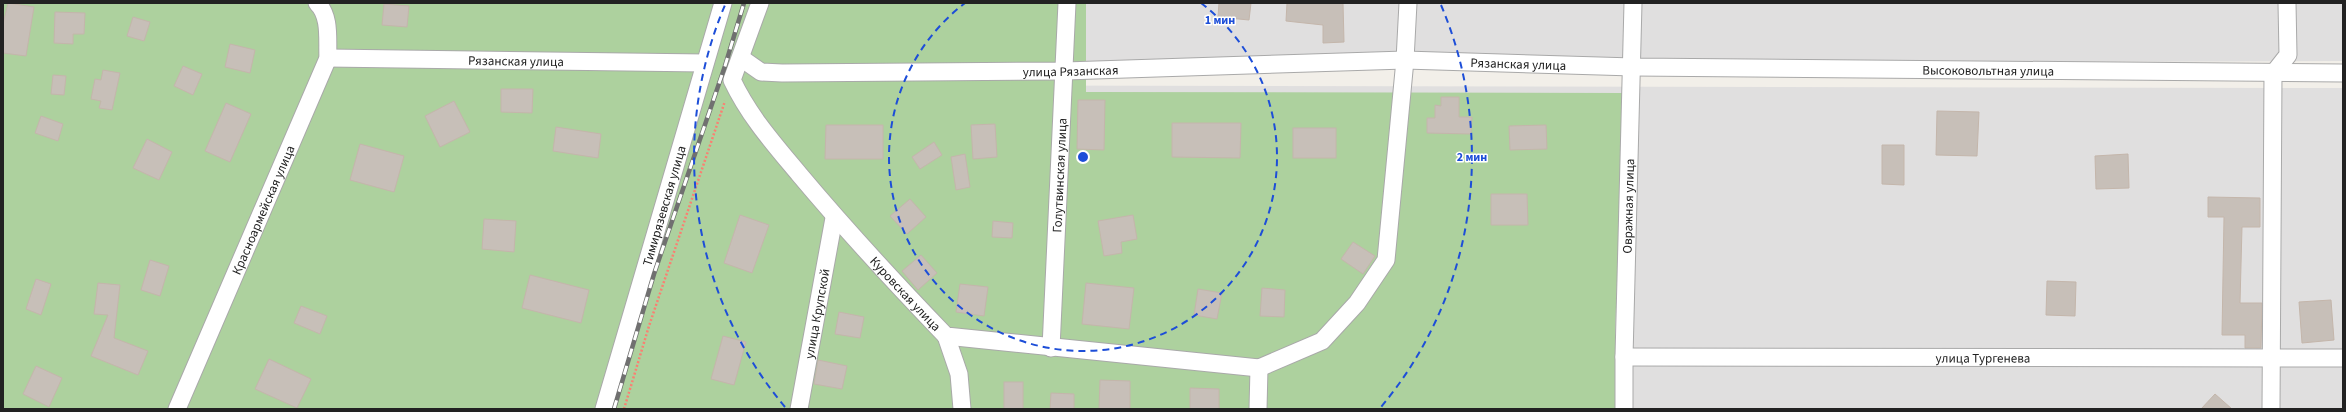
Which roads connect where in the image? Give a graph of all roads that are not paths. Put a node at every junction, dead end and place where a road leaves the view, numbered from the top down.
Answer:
1 (723, 3) edge
2 (760, 3) edge
3 (1067, 3) edge
4 (1408, 3) edge
5 (1633, 3) edge
6 (2287, 3) edge
7 (319, 5) edge
8 (328, 58) junction
9 (741, 58) junction
10 (1405, 60) junction
11 (705, 63) junction
12 (1633, 67) junction
13 (1065, 71) junction
14 (2343, 73) edge
15 (2273, 74) junction
16 (834, 218) junction
17 (946, 336) junction
18 (1051, 348) junction
19 (1624, 357) junction
20 (2272, 358) junction
21 (2343, 358) edge
22 (1259, 368) junction
23 (177, 409) edge
24 (604, 409) edge
25 (799, 409) edge
26 (962, 409) edge
27 (1258, 409) edge
28 (1624, 409) edge
29 (2271, 409) edge

1 - 11 street, Тимирязевская улица
2 - 9 street
3 - 13 street, Голутвинская улица
4 - 10 street
5 - 12 street, Овражная улица
6 - 15 street
7 - 8 street, Красноармейская улица
8 - 11 street, Рязанская улица
8 - 23 street, Красноармейская улица
9 - 13 street, улица Рязанская
9 - 16 street, Куровская улица
10 - 12 street, Рязанская улица
10 - 13 street, улица Рязанская
10 - 22 street
11 - 24 street, Тимирязевская улица
12 - 15 street, Высоковольтная улица
12 - 19 street, Овражная улица
13 - 18 street, Голутвинская улица
14 - 15 street, Высоковольтная улица
15 - 20 street
16 - 17 street, Куровская улица
16 - 25 street, улица Крупской
17 - 18 street, Куровская улица
17 - 26 street
18 - 22 street, Куровская улица
19 - 20 street, улица Тургенева
19 - 28 street, Овражная улица
20 - 21 street, улица Тургенева
20 - 29 street
22 - 27 street

